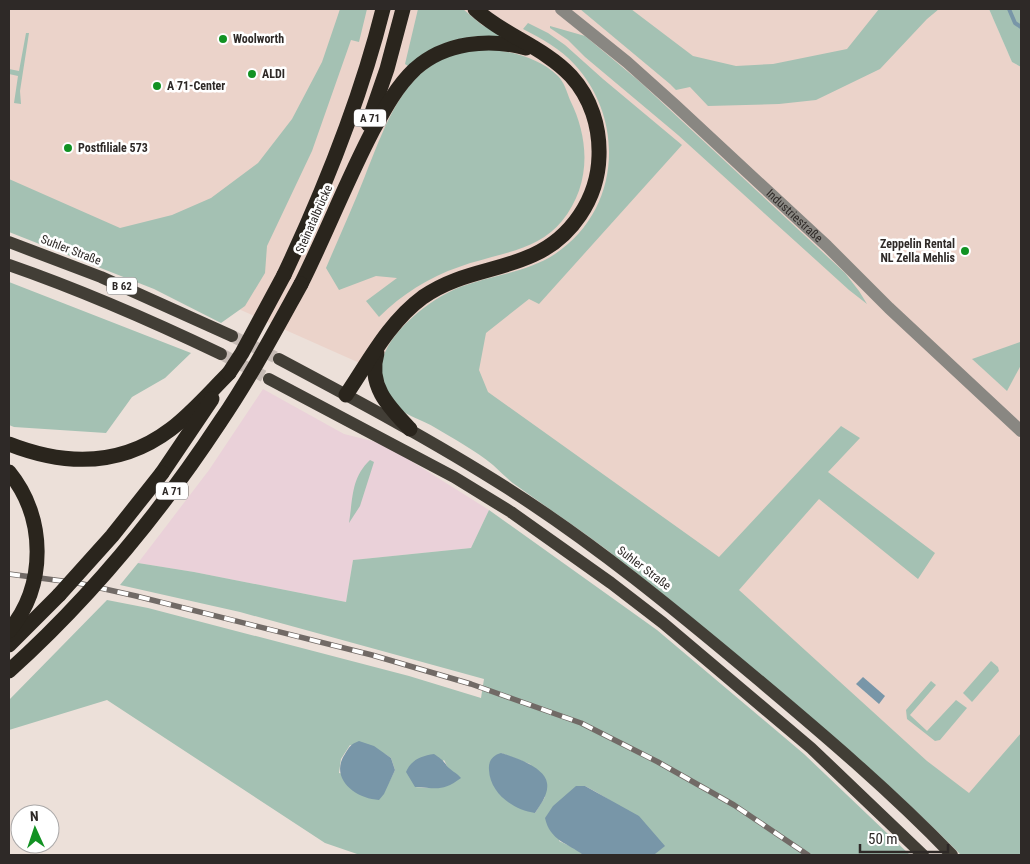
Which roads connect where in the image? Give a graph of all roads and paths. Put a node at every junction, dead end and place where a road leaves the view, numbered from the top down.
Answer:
1 (383, 9) edge
2 (403, 9) edge
3 (474, 9) edge
4 (561, 9) edge
5 (552, 60) junction
6 (354, 166) junction
7 (9, 242) edge
8 (9, 264) edge
9 (232, 336) tunnel mouth
10 (380, 344) junction
11 (221, 354) tunnel mouth
12 (279, 360) tunnel mouth
13 (229, 373) junction
14 (269, 379) tunnel mouth
15 (346, 395) junction
16 (336, 414) junction
17 (410, 429) junction
18 (1021, 432) edge
19 (9, 444) edge
20 (9, 472) edge
21 (9, 631) edge
22 (9, 645) edge
23 (9, 671) edge
24 (923, 855) edge
25 (952, 855) edge

1 - 13 highway, A 71, bridge
2 - 6 highway, A 71
3 - 5 highway
4 - 18 street, Industriestraße
5 - 6 highway
5 - 10 highway
6 - 23 highway, Steinatalbrücke / A 71, bridge
7 - 9 main road, Suhler Straße / B 62
8 - 11 main road, B 62
10 - 15 highway
10 - 17 highway
12 - 15 main road, Suhler Straße
13 - 19 highway
13 - 22 highway, A 71, bridge
14 - 16 main road
15 - 16 main road
15 - 17 main road, Suhler Straße
16 - 24 main road
17 - 25 main road, Suhler Straße
20 - 21 highway, bridge

